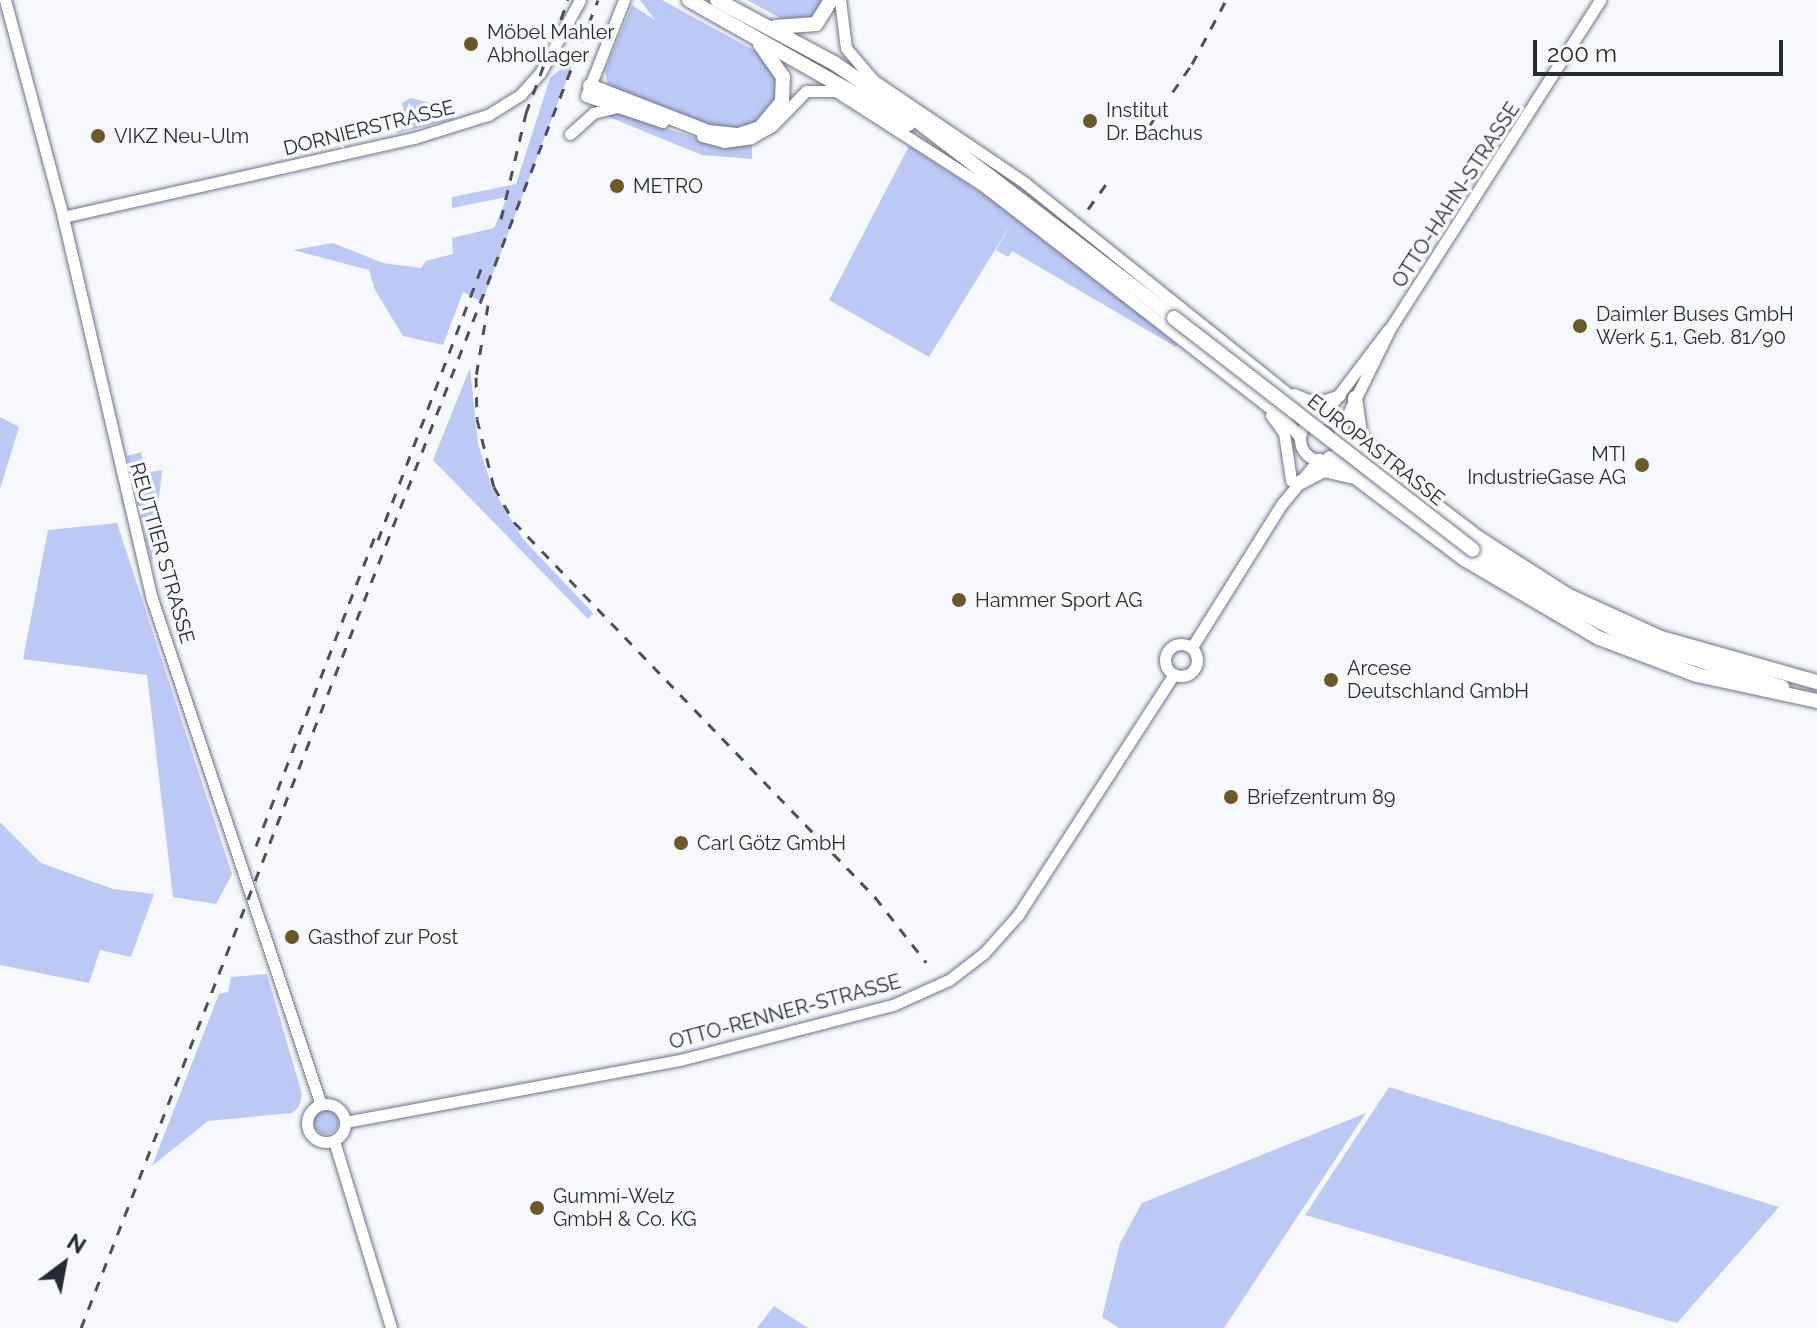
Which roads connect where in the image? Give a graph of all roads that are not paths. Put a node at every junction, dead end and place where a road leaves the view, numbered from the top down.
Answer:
1 (5, 0) edge
2 (580, 0) edge
3 (624, 0) edge
4 (689, 0) edge
5 (717, 0) edge
6 (831, 0) edge
7 (840, 0) edge
8 (1600, 0) edge
9 (767, 26) junction
10 (749, 32) junction
11 (834, 63) junction
12 (816, 70) junction
13 (588, 91) junction
14 (894, 95) junction
15 (621, 106) junction
16 (877, 115) junction
17 (570, 134) dead end
18 (1004, 187) junction
19 (63, 217) junction
20 (1280, 384) junction
21 (1349, 395) junction
22 (1264, 404) junction
23 (1320, 418) junction
24 (1341, 432) junction
25 (1302, 443) junction
26 (1324, 458) junction
27 (1382, 466) junction
28 (1296, 481) junction
29 (1371, 489) junction
30 (1192, 647) junction
31 (1174, 674) junction
32 (1817, 682) edge
33 (1817, 695) edge
34 (321, 1105) junction
35 (345, 1122) junction
36 (334, 1141) junction
37 (391, 1328) edge

1 - 19 street, REUTTIER STRASSE
2 - 19 street, DORNIERSTRASSE
3 - 13 street
4 - 10 highway, EUROPASTRASSE
5 - 9 highway, EUROPASTRASSE
6 - 9 highway
7 - 14 street, EUROPASTRASSE
8 - 21 street, OTTO-HAHN-STRASSE
9 - 11 highway, EUROPASTRASSE
10 - 12 highway, EUROPASTRASSE
10 - 13 highway
11 - 14 highway
11 - 18 highway, EUROPASTRASSE
12 - 16 highway
12 - 18 highway, EUROPASTRASSE
13 - 15 street
14 - 20 street, EUROPASTRASSE
15 - 16 street, EUROPASTRASSE
15 - 17 street
16 - 22 street, EUROPASTRASSE
18 - 33 highway, EUROPASTRASSE, bridge
19 - 34 street, REUTTIER STRASSE
20 - 21 street
20 - 23 street, EUROPASTRASSE
21 - 23 street, OTTO-HAHN-STRASSE
21 - 24 street, OTTO-HAHN-STRASSE
21 - 27 highway
22 - 25 street, EUROPASTRASSE
22 - 28 street
23 - 24 street
23 - 25 street
24 - 26 street
24 - 27 highway
25 - 26 street
25 - 28 street, OTTO-RENNER-STRASSE
26 - 28 street, OTTO-RENNER-STRASSE
26 - 29 highway
27 - 32 highway
28 - 29 highway
28 - 30 street, OTTO-RENNER-STRASSE
29 - 33 highway
30 - 31 street, OTTO-RENNER-STRASSE
30 - 31 street, OTTO-RENNER-STRASSE
31 - 35 street, OTTO-RENNER-STRASSE
34 - 35 street
34 - 36 street
35 - 36 street
36 - 37 street

